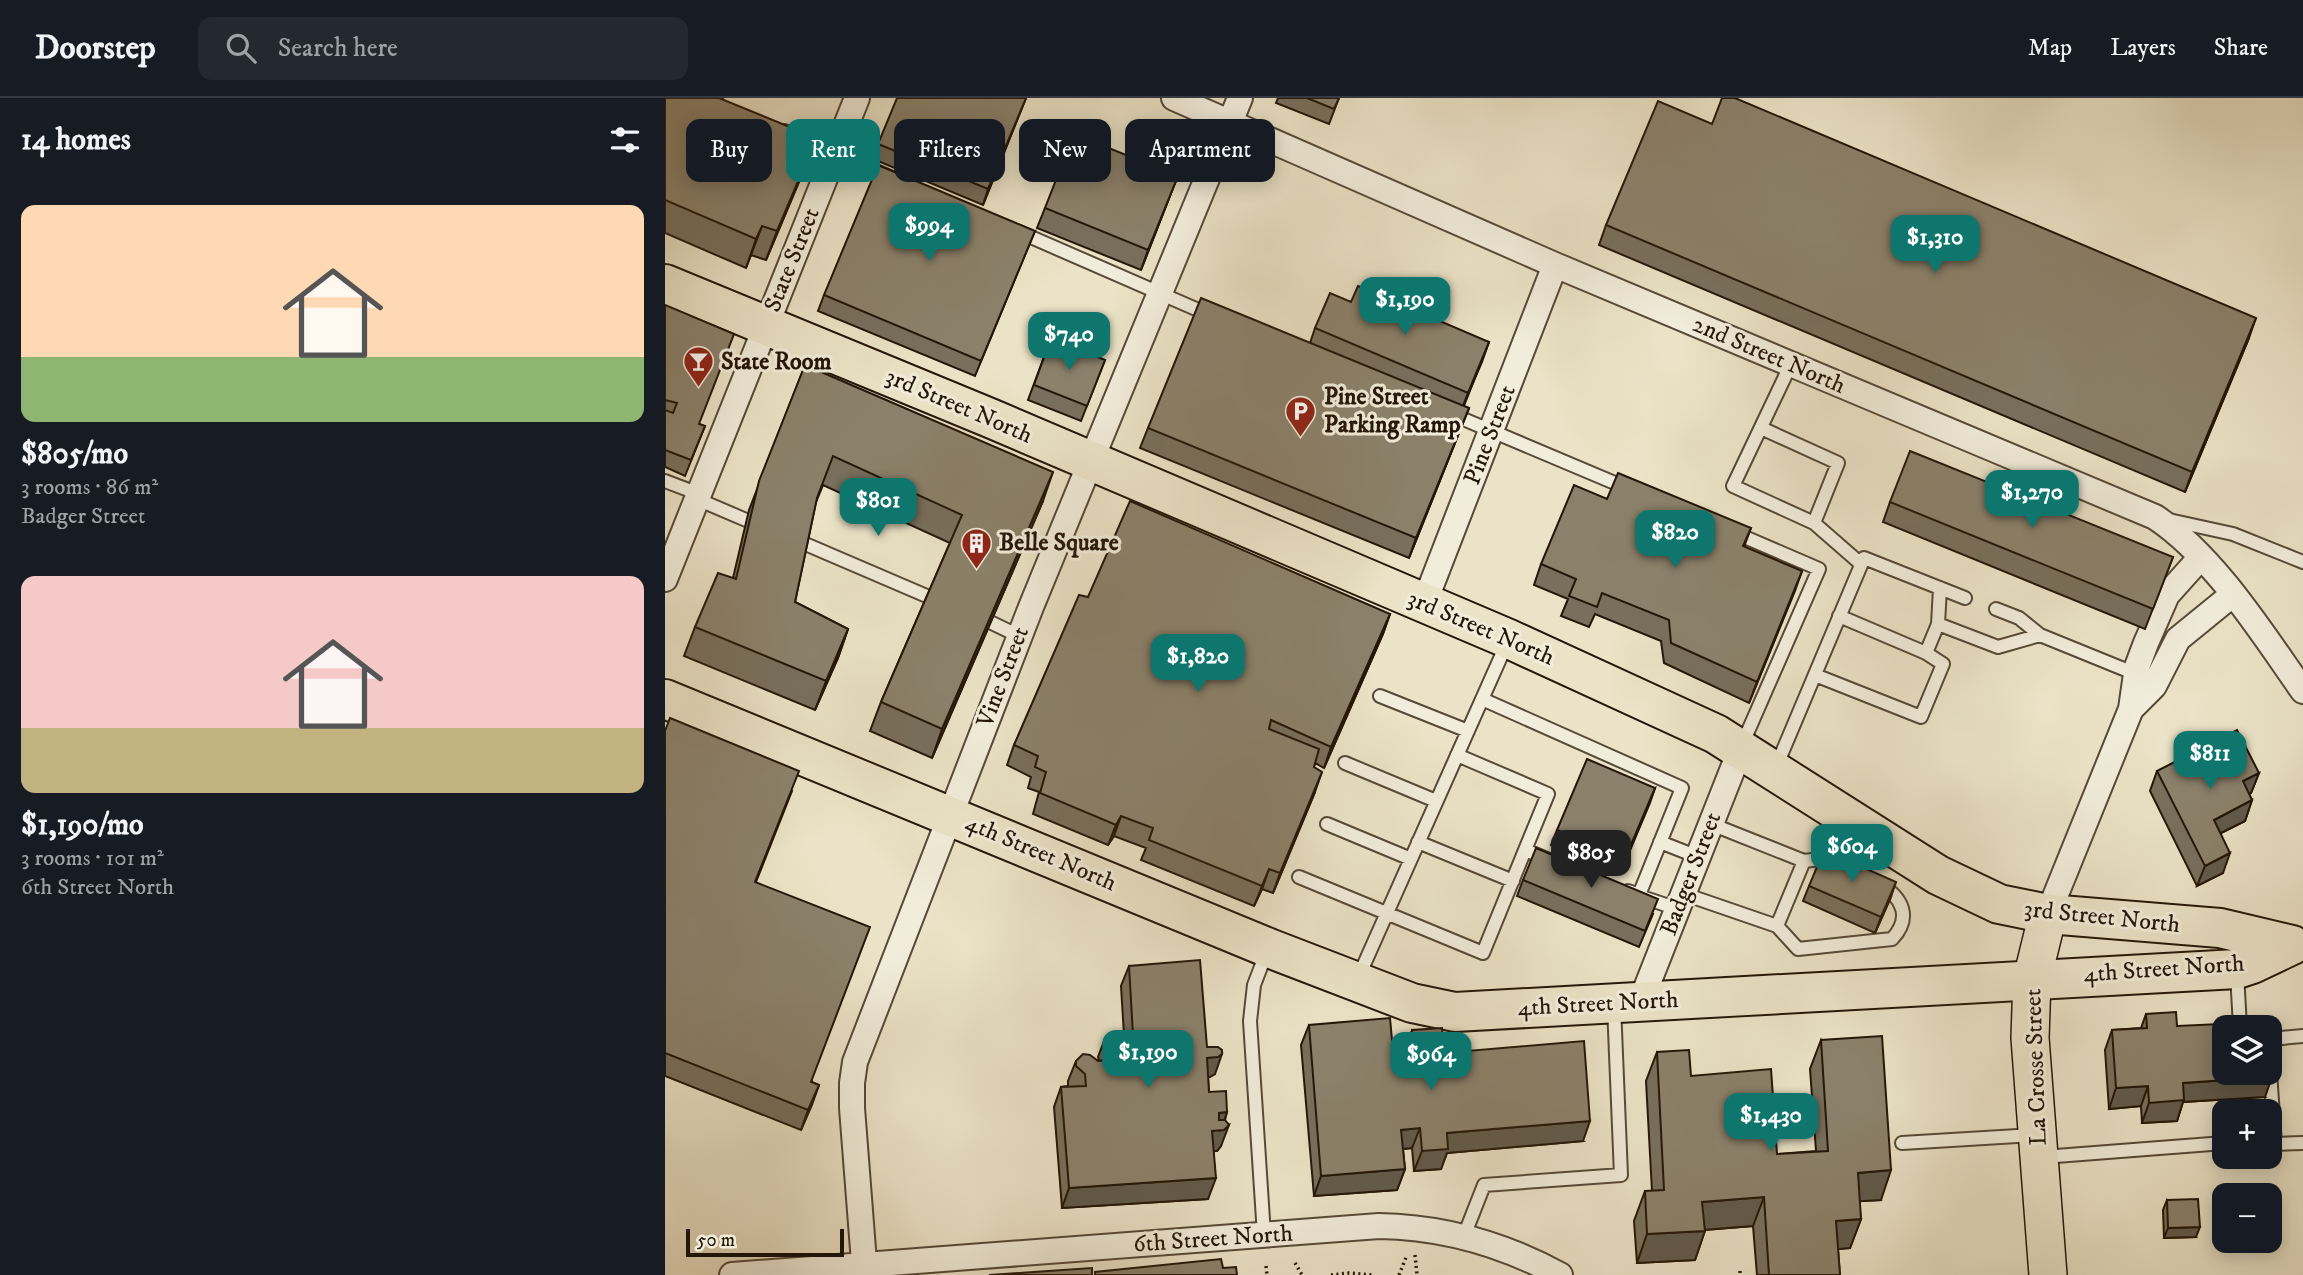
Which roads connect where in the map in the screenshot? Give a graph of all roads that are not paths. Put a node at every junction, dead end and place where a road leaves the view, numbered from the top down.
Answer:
1 (857, 98) edge
2 (1174, 98) edge
3 (1240, 98) edge
4 (849, 119) edge
5 (1223, 119) edge
6 (1231, 119) edge
7 (778, 128) edge
8 (786, 132) edge
9 (1275, 142) edge
10 (823, 182) edge
11 (1205, 182) edge
12 (1008, 227) edge
13 (1555, 265) junction
14 (665, 284) edge
15 (1158, 294) junction
16 (1226, 321) edge
17 (765, 326) junction
18 (1791, 364) junction
19 (1436, 408) edge
20 (1761, 428) junction
21 (1491, 430) junction
22 (1090, 461) junction
23 (665, 481) edge
24 (1642, 494) edge
25 (698, 497) junction
26 (2155, 517) junction
27 (746, 520) dead end
28 (1814, 523) junction
29 (1718, 526) edge
30 (803, 544) edge
31 (2201, 557) junction
32 (2303, 562) edge
33 (1861, 564) junction
34 (665, 579) edge
35 (1940, 588) junction
36 (2232, 594) junction
37 (929, 597) edge
38 (1965, 598) dead end
39 (1424, 604) junction
40 (1996, 609) dead end
41 (1839, 617) junction
42 (990, 622) edge
43 (1938, 624) junction
44 (2040, 635) junction
45 (1019, 636) junction
46 (1509, 639) junction
47 (1926, 653) junction
48 (2136, 674) junction
49 (1815, 675) junction
50 (2303, 691) edge
51 (1380, 696) dead end
52 (665, 699) edge
53 (1482, 699) junction
54 (2131, 709) junction
55 (1468, 731) junction
56 (1741, 748) junction
57 (1457, 755) junction
58 (1345, 763) dead end
59 (1775, 770) junction
60 (1436, 801) junction
61 (950, 815) junction
62 (1327, 824) dead end
63 (1711, 824) junction
64 (1418, 842) junction
65 (1660, 842) junction
66 (1525, 850) junction
67 (1698, 857) junction
68 (1411, 859) junction
69 (1804, 861) junction
70 (1563, 865) edge
71 (1850, 870) edge
72 (1299, 877) dead end
73 (1513, 881) junction
74 (1873, 881) edge
75 (1613, 885) edge
76 (1639, 895) junction
77 (1681, 902) junction
78 (1386, 914) junction
79 (2048, 914) junction
80 (1777, 926) junction
81 (2298, 944) edge
82 (1269, 948) junction
83 (2034, 968) junction
84 (2237, 969) junction
85 (1356, 982) junction
86 (1627, 1002) junction
87 (2239, 1015) edge
88 (2303, 1036) edge
89 (2282, 1038) edge
90 (1902, 1143) dead end
91 (2212, 1143) edge
92 (2303, 1143) edge
93 (2282, 1144) edge
94 (2038, 1146) junction
95 (1263, 1235) junction
96 (1464, 1237) junction
97 (864, 1270) edge
98 (735, 1275) edge
99 (1560, 1275) edge
100 (2048, 1275) edge

1 - 4 street, State Street
2 - 5 street, 2nd Street North
3 - 6 street, Vine Street
7 - 8 lane
9 - 13 street, 2nd Street North
10 - 17 street, State Street
11 - 15 street, Vine Street
12 - 15 lane
13 - 18 street, 2nd Street North
13 - 21 street, Pine Street
14 - 17 highway, 3rd Street North
15 - 16 lane
15 - 22 street, Vine Street
17 - 22 highway, 3rd Street North
17 - 25 street, State Street
18 - 20 lane
18 - 26 street, 2nd Street North
19 - 21 lane
20 - 28 lane
20 - 28 lane
21 - 24 lane
21 - 39 street, Pine Street
22 - 39 highway, 3rd Street North
22 - 45 street, Vine Street
23 - 25 lane
25 - 27 lane
25 - 34 street, State Street
26 - 31 street, 2nd Street North
26 - 32 lane
28 - 33 lane
29 - 56 lane
30 - 37 lane
31 - 36 street, 2nd Street North
31 - 48 street, La Crosse Street
33 - 35 lane
33 - 41 lane
35 - 38 lane
35 - 43 lane
36 - 50 street, 2nd Street North
36 - 54 street, La Crosse Street
39 - 46 highway, 3rd Street North
40 - 44 lane
41 - 47 lane
41 - 49 lane
42 - 45 lane
43 - 44 lane
43 - 47 lane
44 - 48 lane
45 - 61 street, Vine Street
46 - 53 lane
46 - 56 highway, 3rd Street North
47 - 49 lane
48 - 54 street, La Crosse Street
49 - 59 lane
51 - 55 lane
52 - 61 highway, 4th Street North
53 - 55 lane
53 - 65 lane
54 - 79 street, La Crosse Street
55 - 57 lane
56 - 59 highway, 3rd Street North
56 - 63 street, Badger Street
57 - 60 lane
57 - 66 lane
58 - 60 lane
59 - 79 highway, 3rd Street North
60 - 64 lane
61 - 82 highway, 4th Street North
61 - 97 street, Vine Street
62 - 68 lane
63 - 67 street, Badger Street
63 - 69 lane
64 - 68 lane
64 - 73 lane
65 - 67 lane
65 - 76 lane
66 - 70 lane
66 - 73 lane
67 - 77 street, Badger Street
68 - 78 lane
69 - 71 lane
69 - 80 lane
72 - 78 lane
73 - 78 lane
74 - 80 lane
75 - 76 lane
76 - 77 lane
77 - 80 lane
77 - 86 street, Badger Street
78 - 85 lane
79 - 81 highway, 3rd Street North
79 - 83 main road, La Crosse Street
81 - 83 highway, 3rd Street North
81 - 84 highway, 4th Street North
82 - 85 highway, 4th Street North
82 - 95 lane
83 - 84 highway, 4th Street North
83 - 86 highway, 4th Street North
83 - 94 main road, La Crosse Street
84 - 87 lane
85 - 86 highway, 4th Street North
86 - 96 lane
88 - 89 lane
90 - 94 lane
91 - 94 lane
92 - 93 lane
94 - 100 main road, La Crosse Street
95 - 96 street, 6th Street North
95 - 97 street, 6th Street North
96 - 99 street, 6th Street North
97 - 98 street, 6th Street North

